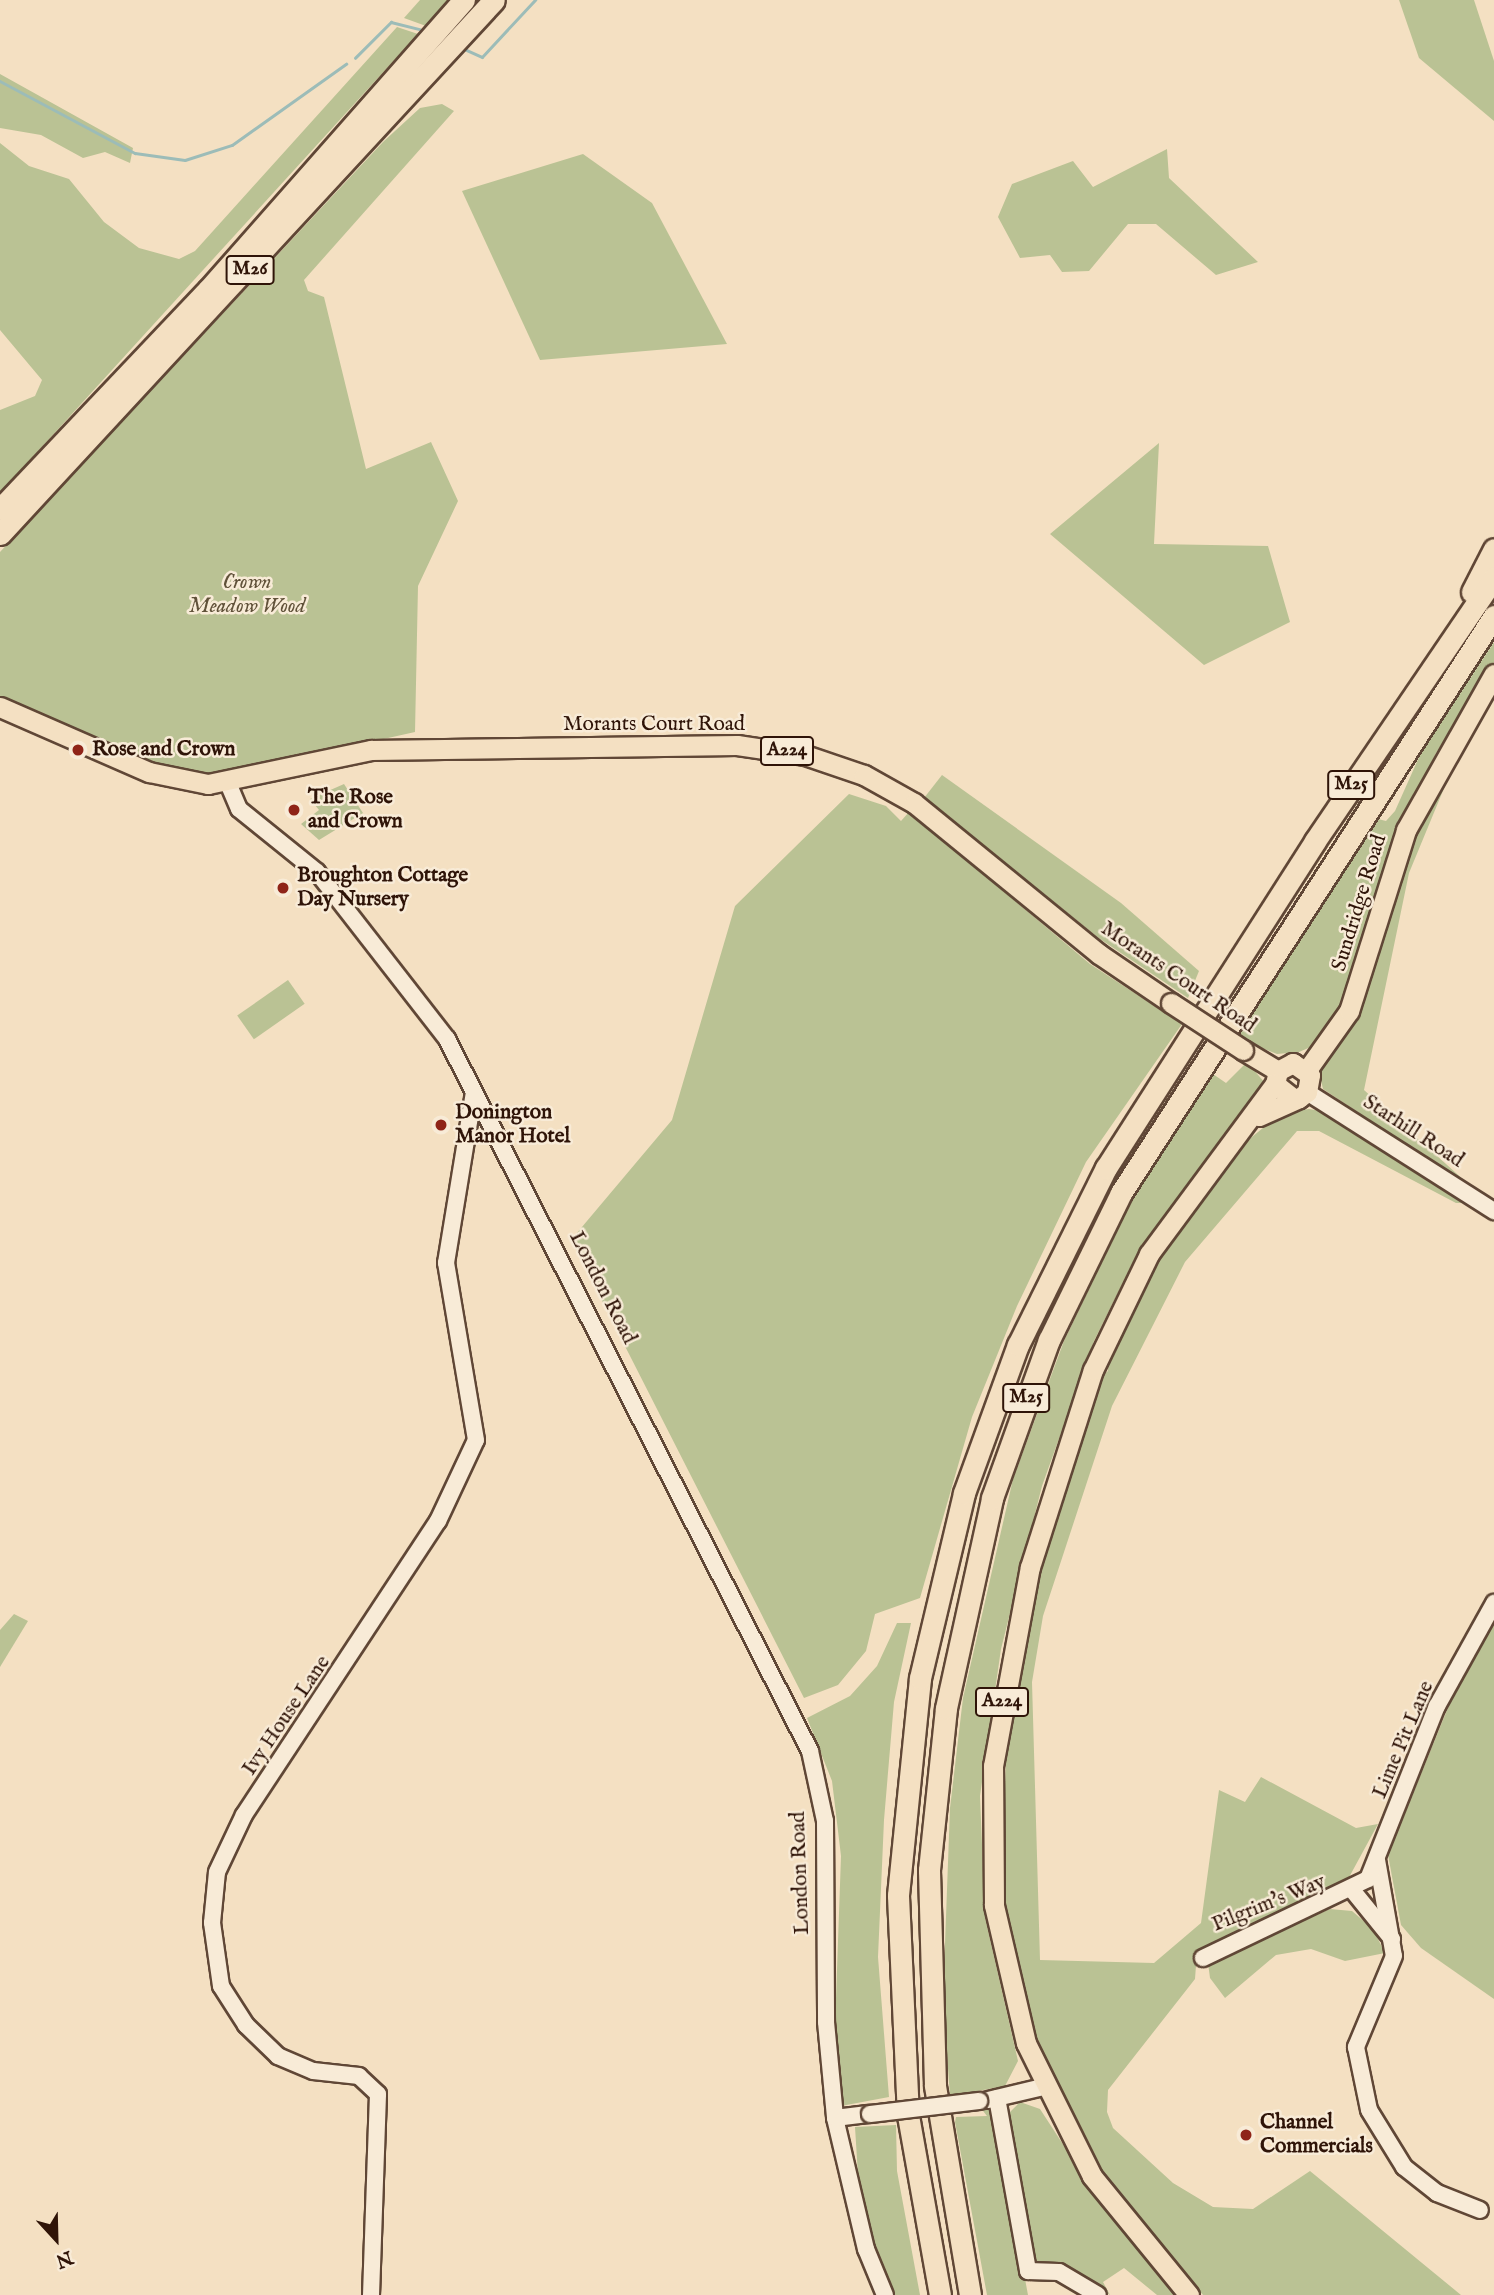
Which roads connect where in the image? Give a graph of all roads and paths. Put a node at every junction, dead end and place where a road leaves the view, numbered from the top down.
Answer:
1 (464, 0) edge
2 (494, 0) edge
3 (0, 509) edge
4 (0, 534) edge
5 (1494, 549) edge
6 (1494, 579) edge
7 (1494, 616) edge
8 (1449, 637) junction
9 (1494, 674) edge
10 (0, 707) edge
11 (228, 783) junction
12 (1307, 1070) junction
13 (1277, 1077) junction
14 (474, 1092) junction
15 (1301, 1096) junction
16 (1256, 1117) junction
17 (1494, 1211) edge
18 (1494, 1603) edge
19 (1377, 1860) junction
20 (1353, 1891) junction
21 (1392, 1939) junction
22 (1203, 1958) dead end
23 (1043, 2087) junction
24 (997, 2098) junction
25 (835, 2118) junction
26 (1480, 2210) dead end
27 (371, 2295) edge
28 (885, 2295) edge
29 (940, 2295) edge
30 (971, 2295) edge
31 (1098, 2295) edge
32 (1189, 2295) edge

1 - 3 highway, M26
2 - 4 highway, M26
5 - 8 highway, M25
6 - 8 highway, M25
7 - 30 highway, M25
8 - 29 highway, M25
9 - 12 main road, Sundridge Road
10 - 11 main road, A224
11 - 13 main road, Morants Court Road / A224, bridge
11 - 14 street, London Road
12 - 13 main road
12 - 15 main road
13 - 15 main road, Morants Court Road
13 - 16 main road, A224
14 - 25 street, London Road
14 - 27 street, Ivy House Lane
15 - 16 main road, A224
15 - 17 street, Starhill Road
16 - 23 main road, A224
18 - 19 street, Lime Pit Lane
19 - 20 street, Lime Pit Lane
19 - 21 street
20 - 21 street
20 - 22 street, Pilgrim's Way
21 - 26 street
23 - 24 street
23 - 32 main road, A224
24 - 25 street, bridge
24 - 31 street
25 - 28 street, London Road

